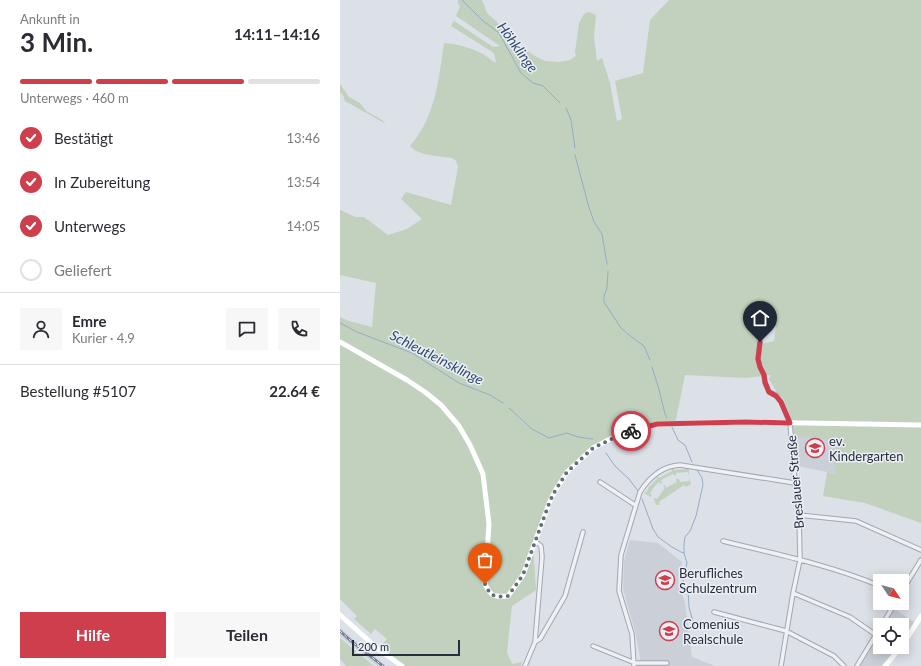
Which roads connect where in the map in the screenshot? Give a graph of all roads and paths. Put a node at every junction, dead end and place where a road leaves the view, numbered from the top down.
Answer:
1 (340, 342) edge
2 (760, 342) dead end
3 (790, 423) junction
4 (921, 425) edge
5 (600, 482) dead end
6 (795, 483) junction
7 (635, 505) junction
8 (800, 515) junction
9 (583, 532) dead end
10 (535, 541) junction
11 (723, 541) dead end
12 (921, 550) edge
13 (800, 560) junction
14 (921, 560) edge
15 (909, 580) edge
16 (873, 583) edge
17 (793, 593) junction
18 (714, 612) dead end
19 (340, 615) edge
20 (921, 616) edge
21 (786, 631) junction
22 (873, 633) edge
23 (909, 636) edge
24 (873, 640) edge
25 (535, 642) junction
26 (593, 646) dead end
27 (896, 654) edge
28 (667, 663) dead end
29 (634, 664) edge
30 (402, 666) edge
31 (526, 666) edge
32 (781, 666) edge
33 (844, 666) edge
34 (857, 666) edge
35 (885, 666) edge

1 - 10 street
2 - 3 street, Breslauer Straße
3 - 4 street
3 - 6 street, Breslauer Straße
3 - 10 street
5 - 7 street
6 - 7 street
6 - 8 street, Breslauer Straße
7 - 29 street
8 - 12 street
8 - 13 street, Breslauer Straße
9 - 25 street
10 - 25 street
11 - 13 street
13 - 16 street
13 - 17 street, Breslauer Straße
14 - 15 street
17 - 21 street, Breslauer Straße
17 - 22 street
18 - 21 street
19 - 30 street
20 - 23 street
21 - 32 street, Breslauer Straße
21 - 33 street
24 - 34 street
25 - 31 street
26 - 29 street
27 - 35 street
28 - 29 street

